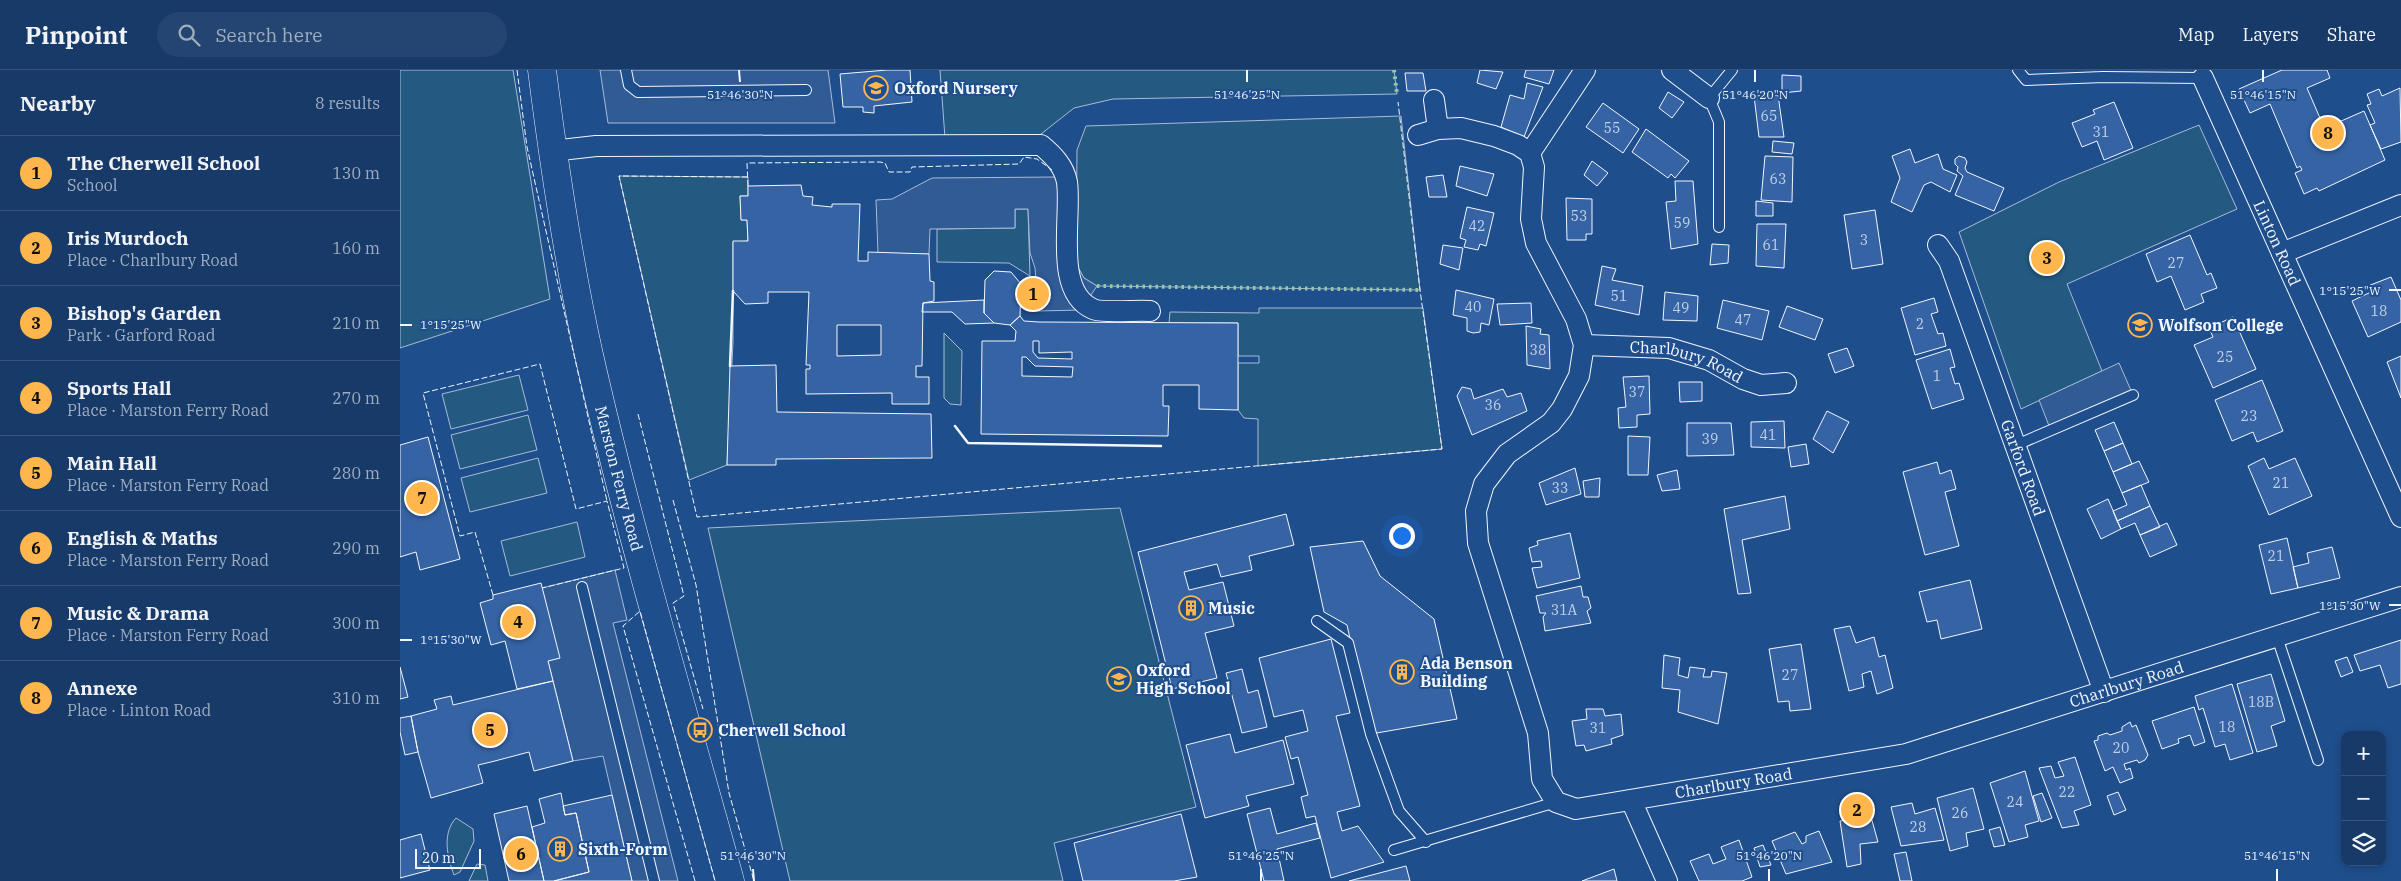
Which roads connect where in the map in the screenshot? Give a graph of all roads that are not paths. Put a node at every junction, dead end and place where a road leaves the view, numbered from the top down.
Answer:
1 (542, 70) edge
2 (626, 70) edge
3 (1585, 70) edge
4 (1672, 70) edge
5 (1732, 70) edge
6 (2018, 70) edge
7 (2201, 74) edge
8 (806, 90) dead end
9 (1709, 98) junction
10 (1434, 100) dead end
11 (1438, 129) junction
12 (1418, 135) dead end
13 (552, 151) junction
14 (1530, 153) junction
15 (2401, 205) edge
16 (1719, 227) dead end
17 (1938, 245) dead end
18 (2282, 253) junction
19 (1150, 310) dead end
20 (1584, 345) junction
21 (1786, 383) dead end
22 (2133, 394) dead end
23 (2014, 446) junction
24 (2401, 518) edge
25 (582, 587) dead end
26 (2401, 597) edge
27 (1317, 621) dead end
28 (2277, 637) junction
29 (2104, 692) junction
30 (2318, 760) dead end
31 (1631, 800) junction
32 (1556, 802) junction
33 (1426, 842) junction
34 (1394, 850) dead end
35 (654, 881) edge
36 (730, 881) edge
37 (1667, 881) edge

1 - 13 main road, Marston Ferry Road
2 - 8 lane
3 - 14 street
4 - 9 street
5 - 9 lane
6 - 7 lane
7 - 18 street, Linton Road
9 - 16 lane
10 - 11 street
11 - 12 street
11 - 14 street
13 - 19 street
13 - 36 main road, Marston Ferry Road
14 - 20 street
15 - 18 street
17 - 23 street, Garford Road
18 - 24 street, Linton Road
20 - 21 street, Charlbury Road
20 - 32 street
22 - 23 lane
23 - 29 street, Garford Road
25 - 35 lane
26 - 28 street, Charlbury Road
27 - 33 lane
28 - 29 street, Charlbury Road
28 - 30 lane
29 - 31 street, Charlbury Road
31 - 32 street, Charlbury Road
31 - 37 street
32 - 33 lane
33 - 34 lane

